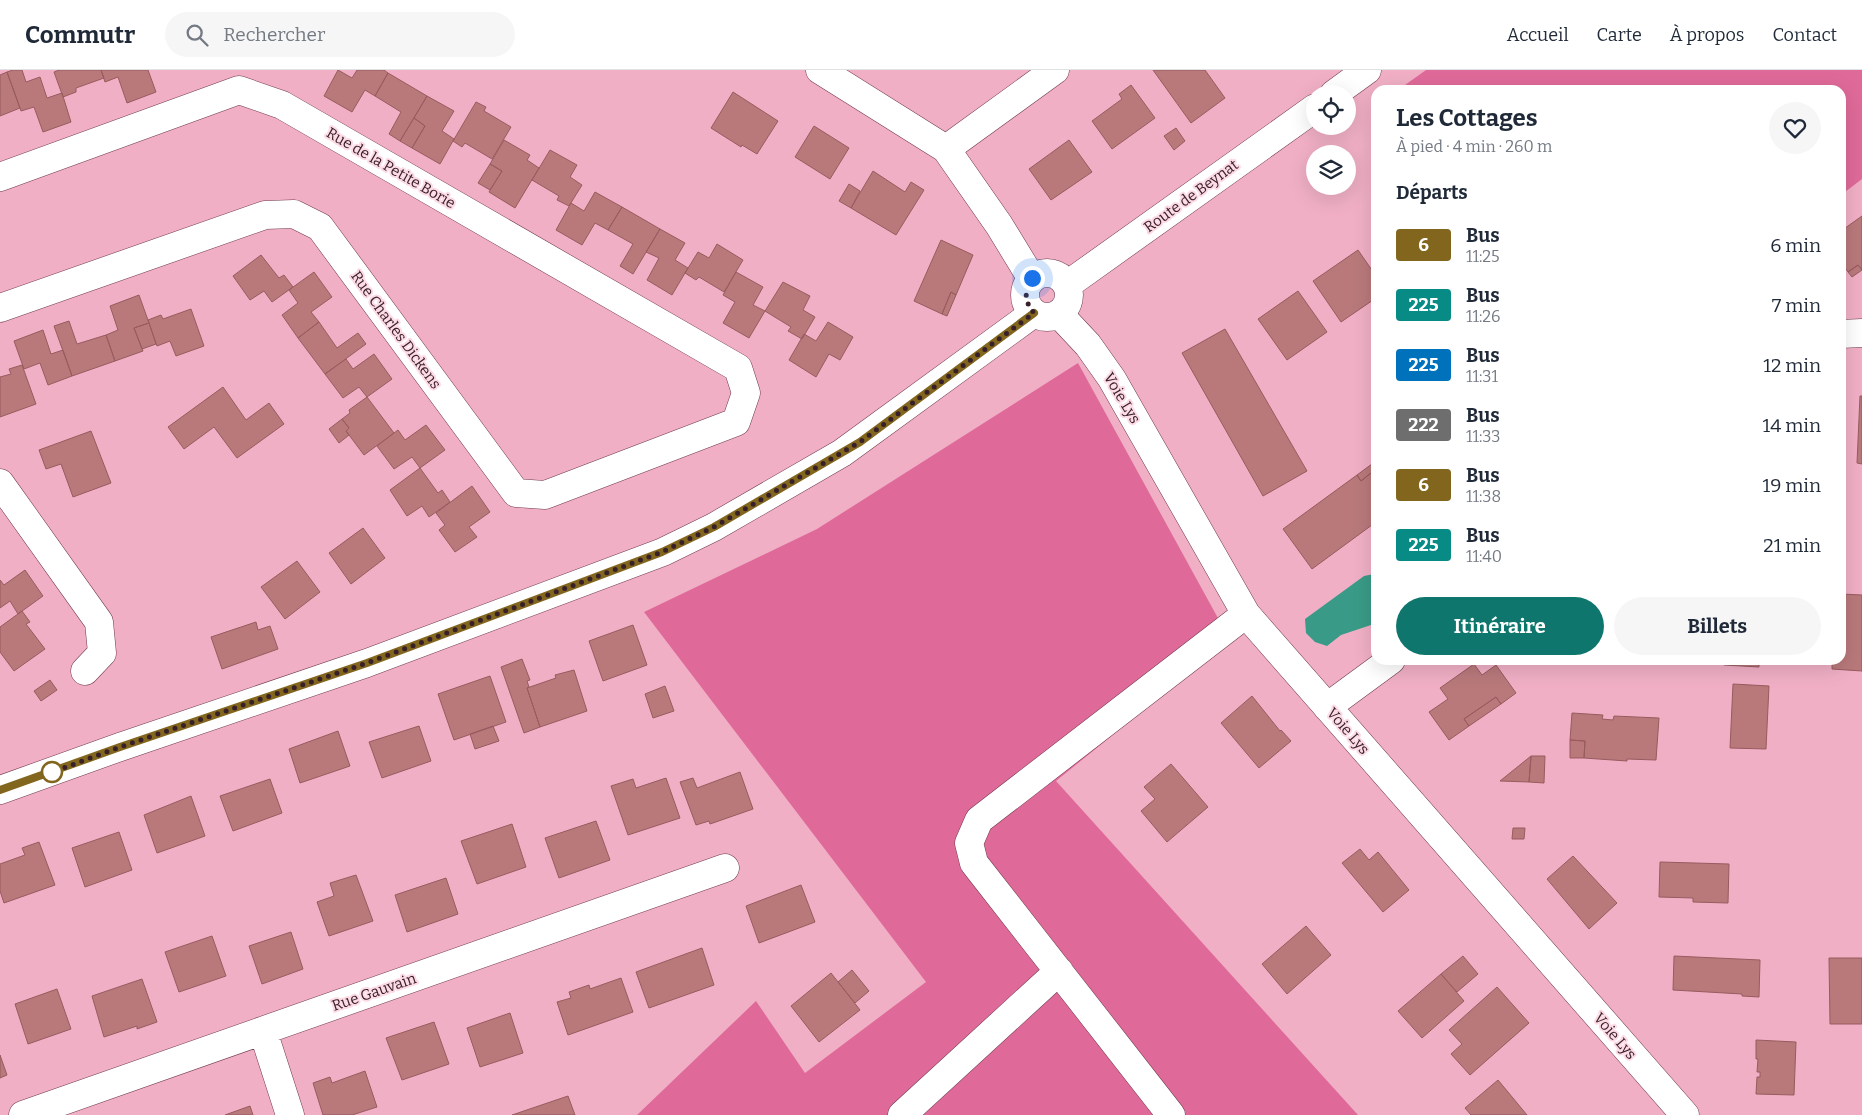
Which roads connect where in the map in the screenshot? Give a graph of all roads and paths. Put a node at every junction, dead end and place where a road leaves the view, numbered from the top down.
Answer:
1 (820, 70) edge
2 (1056, 70) edge
3 (1367, 70) edge
4 (1346, 85) edge
5 (1306, 114) edge
6 (946, 149) junction
7 (0, 177) edge
8 (1032, 278) junction
9 (1067, 285) junction
10 (0, 308) edge
11 (1046, 313) junction
12 (1862, 333) edge
13 (1846, 334) edge
14 (746, 393) joint
15 (0, 483) edge
16 (1246, 614) junction
17 (1384, 665) edge
18 (85, 671) dead end
19 (1327, 707) junction
20 (0, 790) edge
21 (725, 868) dead end
22 (1059, 971) junction
23 (263, 1032) junction
24 (23, 1115) edge
25 (290, 1115) edge
26 (902, 1115) edge
27 (1171, 1115) edge
28 (1685, 1115) edge

1 - 6 street
2 - 6 street
3 - 4 street
5 - 9 street, Route de Beynat
6 - 8 street
7 - 14 street, Rue de la Petite Borie
8 - 9 street
8 - 11 street
9 - 11 street
10 - 14 street, Rue Charles Dickens
11 - 16 street, Voie Lys
11 - 20 street
12 - 13 street
15 - 18 street
16 - 19 street, Voie Lys
16 - 22 street
17 - 19 street
19 - 28 street, Voie Lys
21 - 23 street, Rue Gauvain
22 - 26 street
22 - 27 street
23 - 24 street, Rue Gauvain
23 - 25 street

